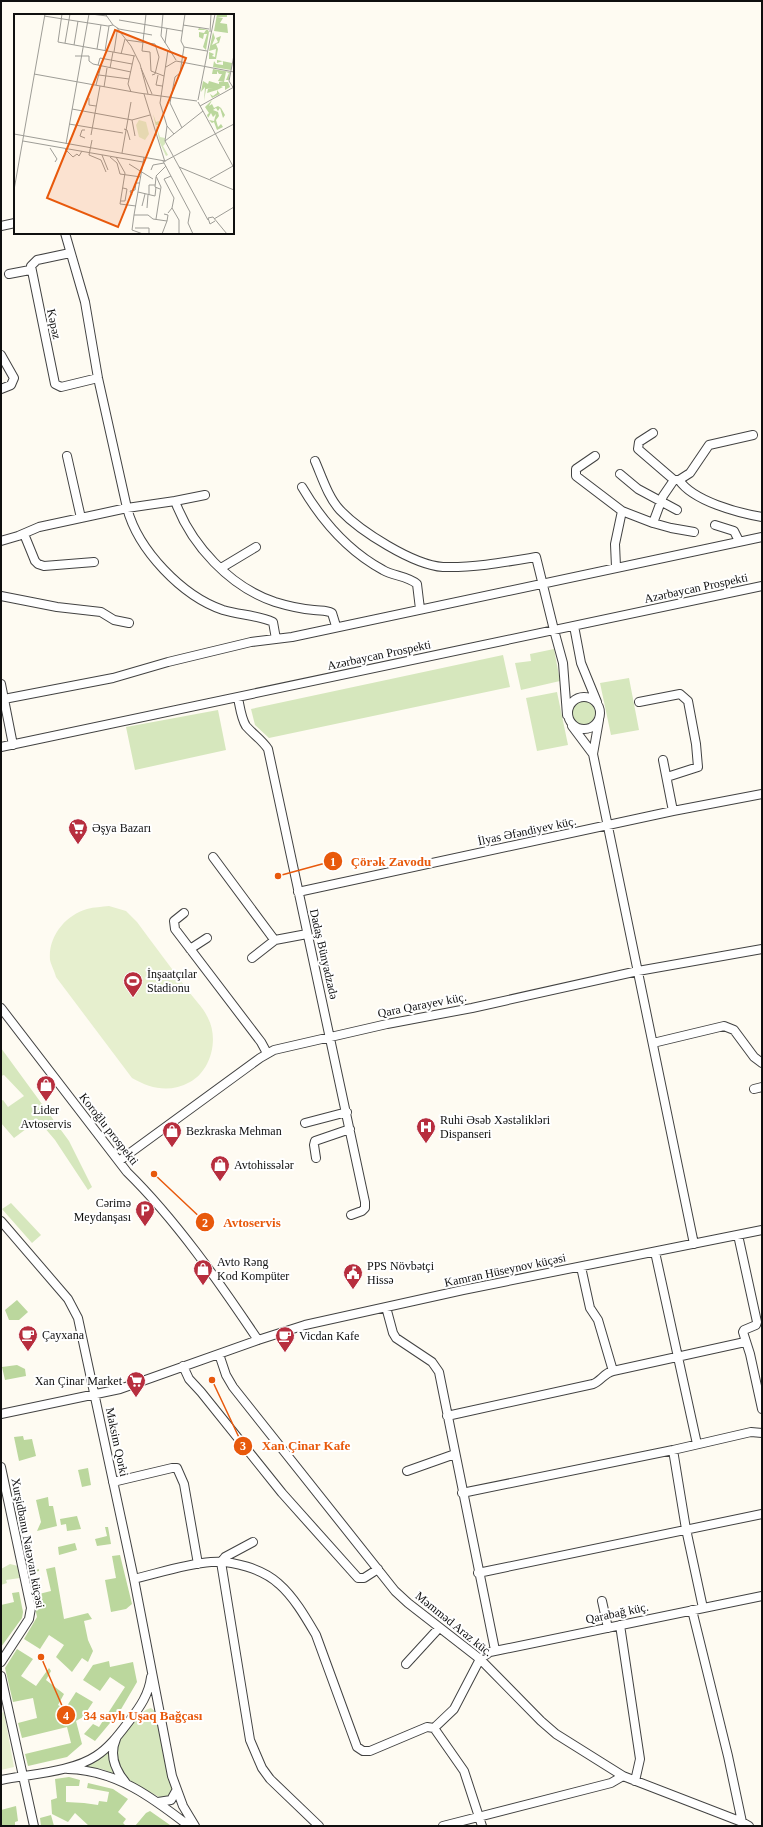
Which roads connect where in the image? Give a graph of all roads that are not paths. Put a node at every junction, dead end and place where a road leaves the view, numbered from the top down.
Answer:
1 (14, 223) edge
2 (1, 226) edge
3 (65, 234) edge
4 (70, 253) junction
5 (30, 270) junction
6 (10, 274) dead end
7 (1, 355) edge
8 (98, 378) junction
9 (1, 389) edge
10 (653, 433) dead end
11 (753, 435) dead end
12 (67, 456) dead end
13 (595, 456) dead end
14 (315, 461) dead end
15 (620, 474) dead end
16 (677, 480) junction
17 (302, 487) dead end
18 (205, 495) dead end
19 (175, 501) junction
20 (661, 502) junction
21 (127, 508) junction
22 (677, 510) dead end
23 (622, 511) junction
24 (762, 517) edge
25 (81, 518) junction
26 (653, 522) junction
27 (715, 525) dead end
28 (694, 532) dead end
29 (24, 534) junction
30 (762, 537) edge
31 (1, 540) edge
32 (739, 541) junction
33 (256, 548) dead end
34 (94, 562) dead end
35 (616, 567) junction
36 (221, 568) junction
37 (543, 584) junction
38 (762, 586) edge
39 (1, 596) edge
40 (420, 609) junction
41 (129, 623) dead end
42 (336, 626) junction
43 (574, 626) junction
44 (554, 630) junction
45 (276, 639) junction
46 (1, 684) edge
47 (238, 698) junction
48 (4, 699) junction
49 (640, 702) dead end
50 (599, 707) junction
51 (568, 718) junction
52 (600, 718) junction
53 (13, 745) junction
54 (1, 747) edge
55 (593, 754) junction
56 (663, 760) dead end
57 (666, 777) junction
58 (762, 794) edge
59 (673, 811) junction
60 (608, 825) junction
61 (213, 857) dead end
62 (298, 892) junction
63 (184, 913) dead end
64 (307, 934) junction
65 (207, 938) dead end
66 (276, 940) junction
67 (190, 949) junction
68 (762, 949) edge
69 (252, 958) dead end
70 (638, 971) junction
71 (1, 1008) edge
72 (330, 1037) junction
73 (653, 1043) junction
74 (267, 1053) junction
75 (762, 1063) edge
76 (347, 1112) junction
77 (305, 1123) dead end
78 (350, 1129) junction
79 (316, 1158) dead end
80 (119, 1162) junction
81 (351, 1216) dead end
82 (1, 1220) edge
83 (762, 1230) edge
84 (738, 1235) junction
85 (694, 1244) junction
86 (655, 1252) junction
87 (581, 1267) junction
88 (386, 1307) junction
89 (258, 1340) junction
90 (745, 1342) junction
91 (219, 1354) junction
92 (678, 1357) junction
93 (184, 1366) junction
94 (613, 1371) junction
95 (94, 1396) junction
96 (762, 1409) edge
97 (1, 1414) edge
98 (447, 1416) junction
99 (762, 1433) edge
100 (697, 1444) junction
101 (672, 1450) junction
102 (455, 1454) junction
103 (1, 1467) edge
104 (407, 1471) dead end
105 (113, 1482) junction
106 (462, 1493) junction
107 (762, 1514) edge
108 (686, 1529) junction
109 (253, 1542) dead end
110 (221, 1562) junction
111 (198, 1564) junction
112 (378, 1569) junction
113 (478, 1573) junction
114 (134, 1579) junction
115 (762, 1596) edge
116 (602, 1601) dead end
117 (703, 1608) junction
118 (692, 1610) junction
119 (620, 1625) junction
120 (439, 1628) junction
121 (608, 1628) junction
122 (495, 1650) junction
123 (480, 1660) junction
124 (1, 1662) edge
125 (406, 1664) dead end
126 (152, 1670) junction
127 (1, 1676) edge
128 (138, 1710) junction
129 (161, 1715) junction
130 (434, 1728) junction
131 (122, 1730) junction
132 (60, 1769) junction
133 (23, 1776) junction
134 (623, 1776) junction
135 (1, 1780) edge
136 (635, 1780) junction
137 (126, 1783) junction
138 (176, 1791) junction
139 (158, 1802) junction
140 (480, 1817) junction
141 (746, 1824) edge
142 (34, 1826) edge
143 (189, 1826) edge
144 (195, 1826) edge
145 (319, 1826) edge
146 (443, 1826) edge
147 (482, 1826) edge

1 - 2 street
3 - 4 street
4 - 5 street
4 - 8 street
5 - 6 street
5 - 8 street, Kəpəz
7 - 9 street
8 - 21 street
10 - 16 street
11 - 16 street
12 - 25 street
13 - 23 street
14 - 37 street
15 - 20 street
16 - 20 street
16 - 24 street
17 - 40 street
18 - 19 street
19 - 21 street
19 - 36 street
20 - 22 street
20 - 26 street
21 - 25 street
21 - 45 street
23 - 26 street
23 - 35 street
25 - 29 street
26 - 28 street
27 - 32 street
29 - 31 street
29 - 34 street
30 - 32 street
32 - 35 street
33 - 36 street
35 - 37 street
36 - 42 street
37 - 40 street
37 - 44 street
38 - 43 street, Azərbaycan Prospekti
39 - 41 street
40 - 42 street
42 - 45 street
43 - 44 street, Azərbaycan Prospekti
43 - 50 street
44 - 47 street, Azərbaycan Prospekti
44 - 51 street
45 - 48 street
46 - 48 street
47 - 53 street, Azərbaycan Prospekti
47 - 62 street, Dadaş Bünyadzadə
48 - 53 street
49 - 57 street
50 - 51 street
50 - 52 street
51 - 52 street
51 - 55 street
52 - 55 street
53 - 54 street, Azərbaycan Prospekti
55 - 60 street
56 - 57 street
57 - 59 street
58 - 59 street, İlyas Əfəndiyev küç.
59 - 60 street, İlyas Əfəndiyev küç.
60 - 62 street, İlyas Əfəndiyev küç.
60 - 70 street
61 - 66 street
62 - 64 street, Dadaş Bünyadzadə
63 - 67 street
64 - 66 street
64 - 72 street, Dadaş Bünyadzadə
65 - 67 street
66 - 69 street
67 - 74 street
68 - 70 street, Qara Qarayev küç.
70 - 72 street, Qara Qarayev küç.
70 - 73 street
71 - 80 street, Koroğlu prospekti
72 - 74 street, Qara Qarayev küç.
72 - 76 street, Dadaş Bünyadzadə
73 - 75 street
73 - 85 street
74 - 80 street, Qara Qarayev küç.
76 - 77 street
76 - 78 street, Dadaş Bünyadzadə
78 - 79 street
78 - 81 street, Dadaş Bünyadzadə
80 - 89 street, Koroğlu prospekti
82 - 95 street, Maksim Qorki
83 - 84 street, Kamran Hüseynov küçəsi
84 - 85 street, Kamran Hüseynov küçəsi
84 - 90 street
85 - 86 street, Kamran Hüseynov küçəsi
86 - 87 street, Kamran Hüseynov küçəsi
86 - 92 street
87 - 88 street, Kamran Hüseynov küçəsi
87 - 94 street
88 - 89 street, Kamran Hüseynov küçəsi
88 - 98 street
89 - 91 street, Kamran Hüseynov küçəsi
90 - 92 street
90 - 96 street
91 - 93 street, Kamran Hüseynov küçəsi
91 - 112 street, Məmməd Araz küç.
92 - 94 street
92 - 100 street
93 - 95 street, Kamran Hüseynov küçəsi
93 - 112 street
94 - 98 street
95 - 97 street, Kamran Hüseynov küçəsi
95 - 105 street, Maksim Qorki
98 - 102 street
99 - 100 street
100 - 101 street
101 - 106 street
101 - 108 street
102 - 104 street
102 - 106 street
103 - 124 street, Xurşidbanu Natəvan küçəsi
105 - 111 street
105 - 114 street, Maksim Qorki
106 - 113 street
107 - 108 street
108 - 113 street
108 - 117 street
109 - 110 street
110 - 111 street
110 - 130 street
110 - 145 street
111 - 114 street
112 - 120 street, Məmməd Araz küç.
113 - 122 street
114 - 126 street, Maksim Qorki
115 - 117 street, Qarabağ küç.
116 - 121 street
117 - 118 street, Qarabağ küç.
118 - 119 street, Qarabağ küç.
118 - 141 street
119 - 121 street, Qarabağ küç.
119 - 136 street
120 - 123 street, Məmməd Araz küç.
120 - 125 street
121 - 122 street, Qarabağ küç.
122 - 123 street, Qarabağ küç.
123 - 130 street
123 - 134 street, Məmməd Araz küç.
126 - 128 street
126 - 129 street, Maksim Qorki
127 - 133 street
128 - 129 street
128 - 131 street
129 - 138 street, Maksim Qorki
130 - 140 street
131 - 132 street
131 - 137 street
132 - 133 street
132 - 137 street
133 - 135 street
133 - 142 street
134 - 136 street, Məmməd Araz küç.
134 - 140 street
136 - 141 street, Məmməd Araz küç.
137 - 139 street
138 - 139 street
138 - 144 street, Maksim Qorki
139 - 143 street
140 - 146 street
140 - 147 street

